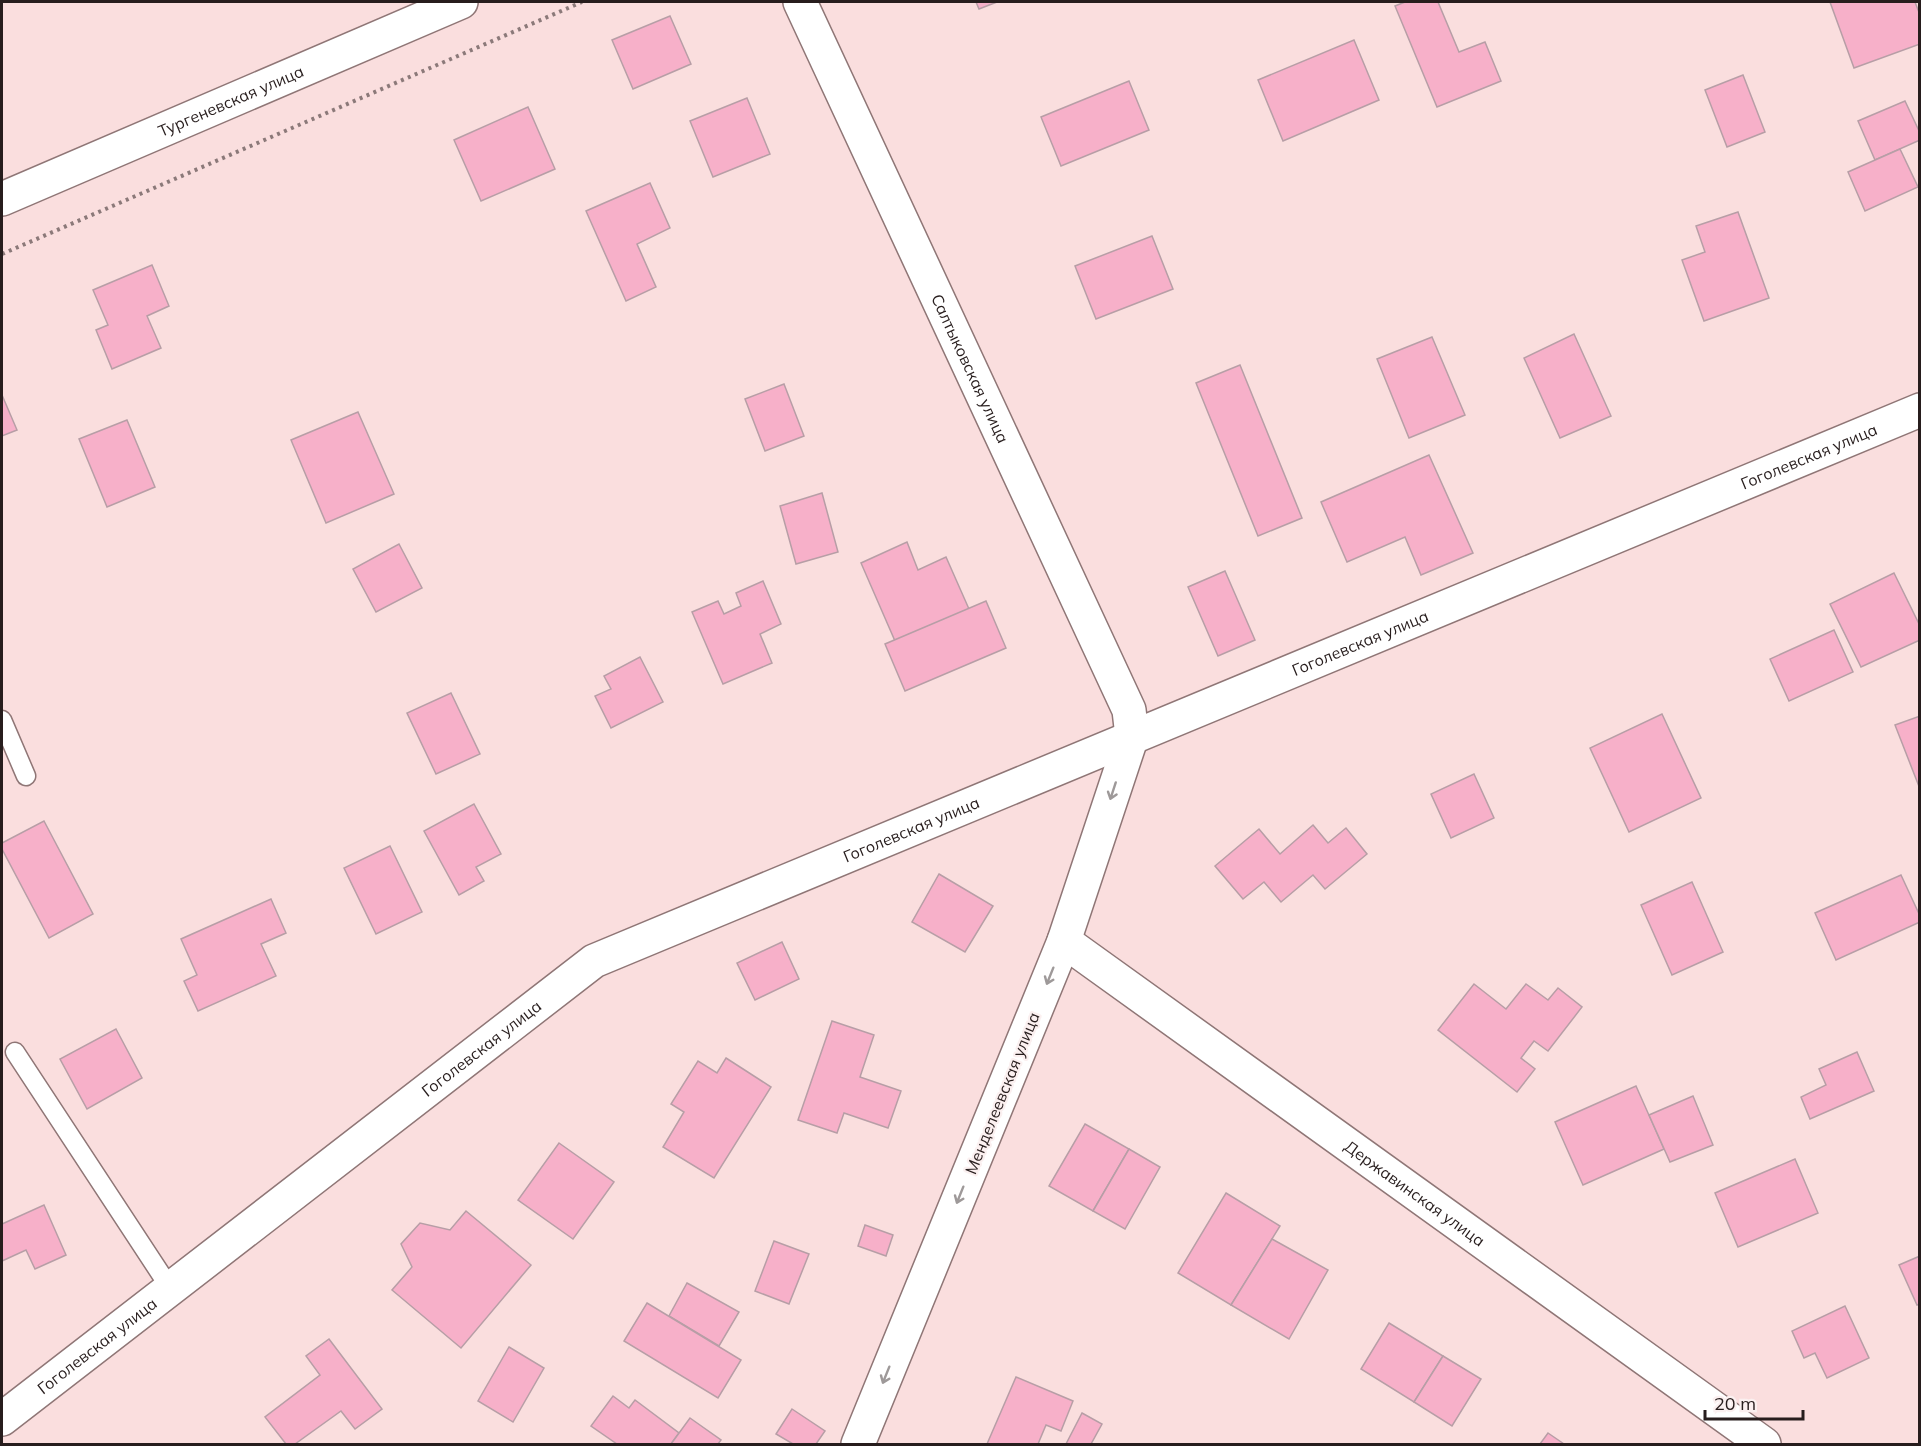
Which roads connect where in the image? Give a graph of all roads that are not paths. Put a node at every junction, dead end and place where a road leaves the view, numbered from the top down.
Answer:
1 (461, 2) edge
2 (800, 2) edge
3 (2, 199) edge
4 (1920, 410) edge
5 (2, 720) edge
6 (1132, 736) junction
7 (27, 776) dead end
8 (1064, 941) junction
9 (15, 1052) dead end
10 (170, 1288) junction
11 (2, 1419) edge
12 (858, 1444) edge
13 (1764, 1444) edge

1 - 3 street, Тургеневская улица
2 - 6 street, Салтыковская улица
4 - 6 street, Гоголевская улица
5 - 7 lane
6 -> 8 street, Менделеевская улица
6 - 10 street, Гоголевская улица
8 -> 12 street, Менделеевская улица
8 - 13 street, Державинская улица
9 - 10 lane
10 - 11 street, Гоголевская улица

